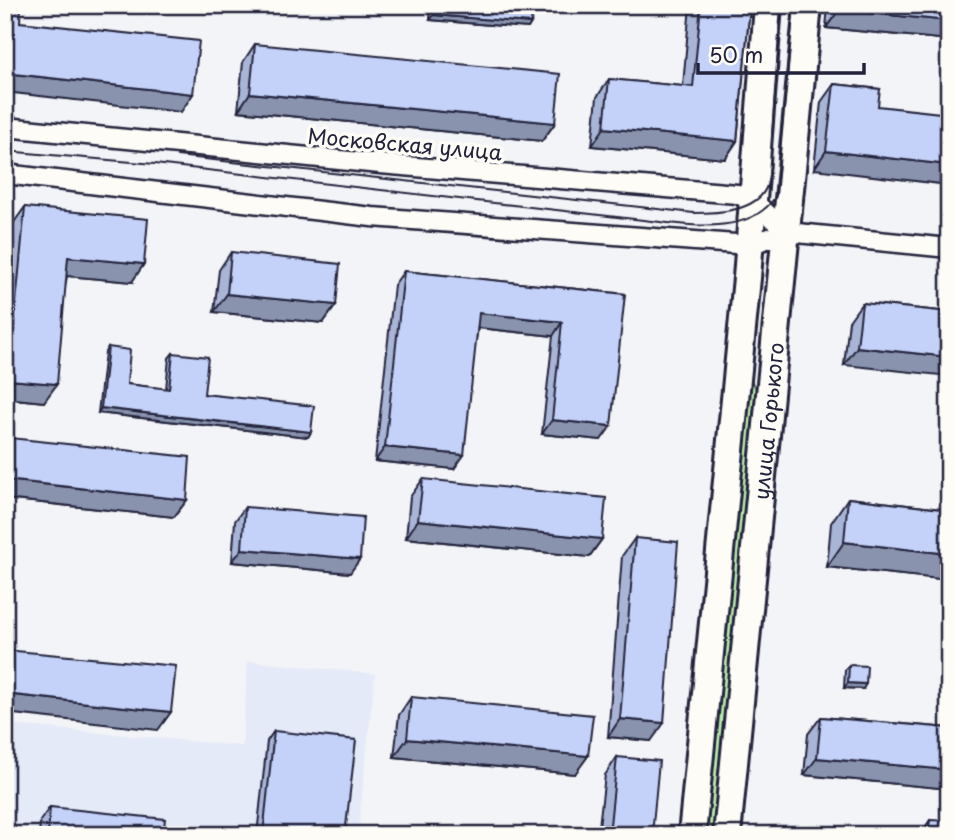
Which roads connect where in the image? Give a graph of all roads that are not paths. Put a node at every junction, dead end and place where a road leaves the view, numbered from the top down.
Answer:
1 (768, 5) edge
2 (808, 5) edge
3 (5, 127) edge
4 (5, 174) edge
5 (753, 201) junction
6 (787, 232) junction
7 (749, 245) junction
8 (949, 248) edge
9 (692, 835) edge
10 (727, 835) edge

1 - 5 main road, улица Горького
2 - 6 main road, улица Горького
3 - 5 street, Московская улица
4 - 7 street
5 - 6 street, Московская улица
5 - 7 main road, улица Горького
6 - 7 street
6 - 8 street
6 - 10 main road, улица Горького
7 - 9 main road, улица Горького

